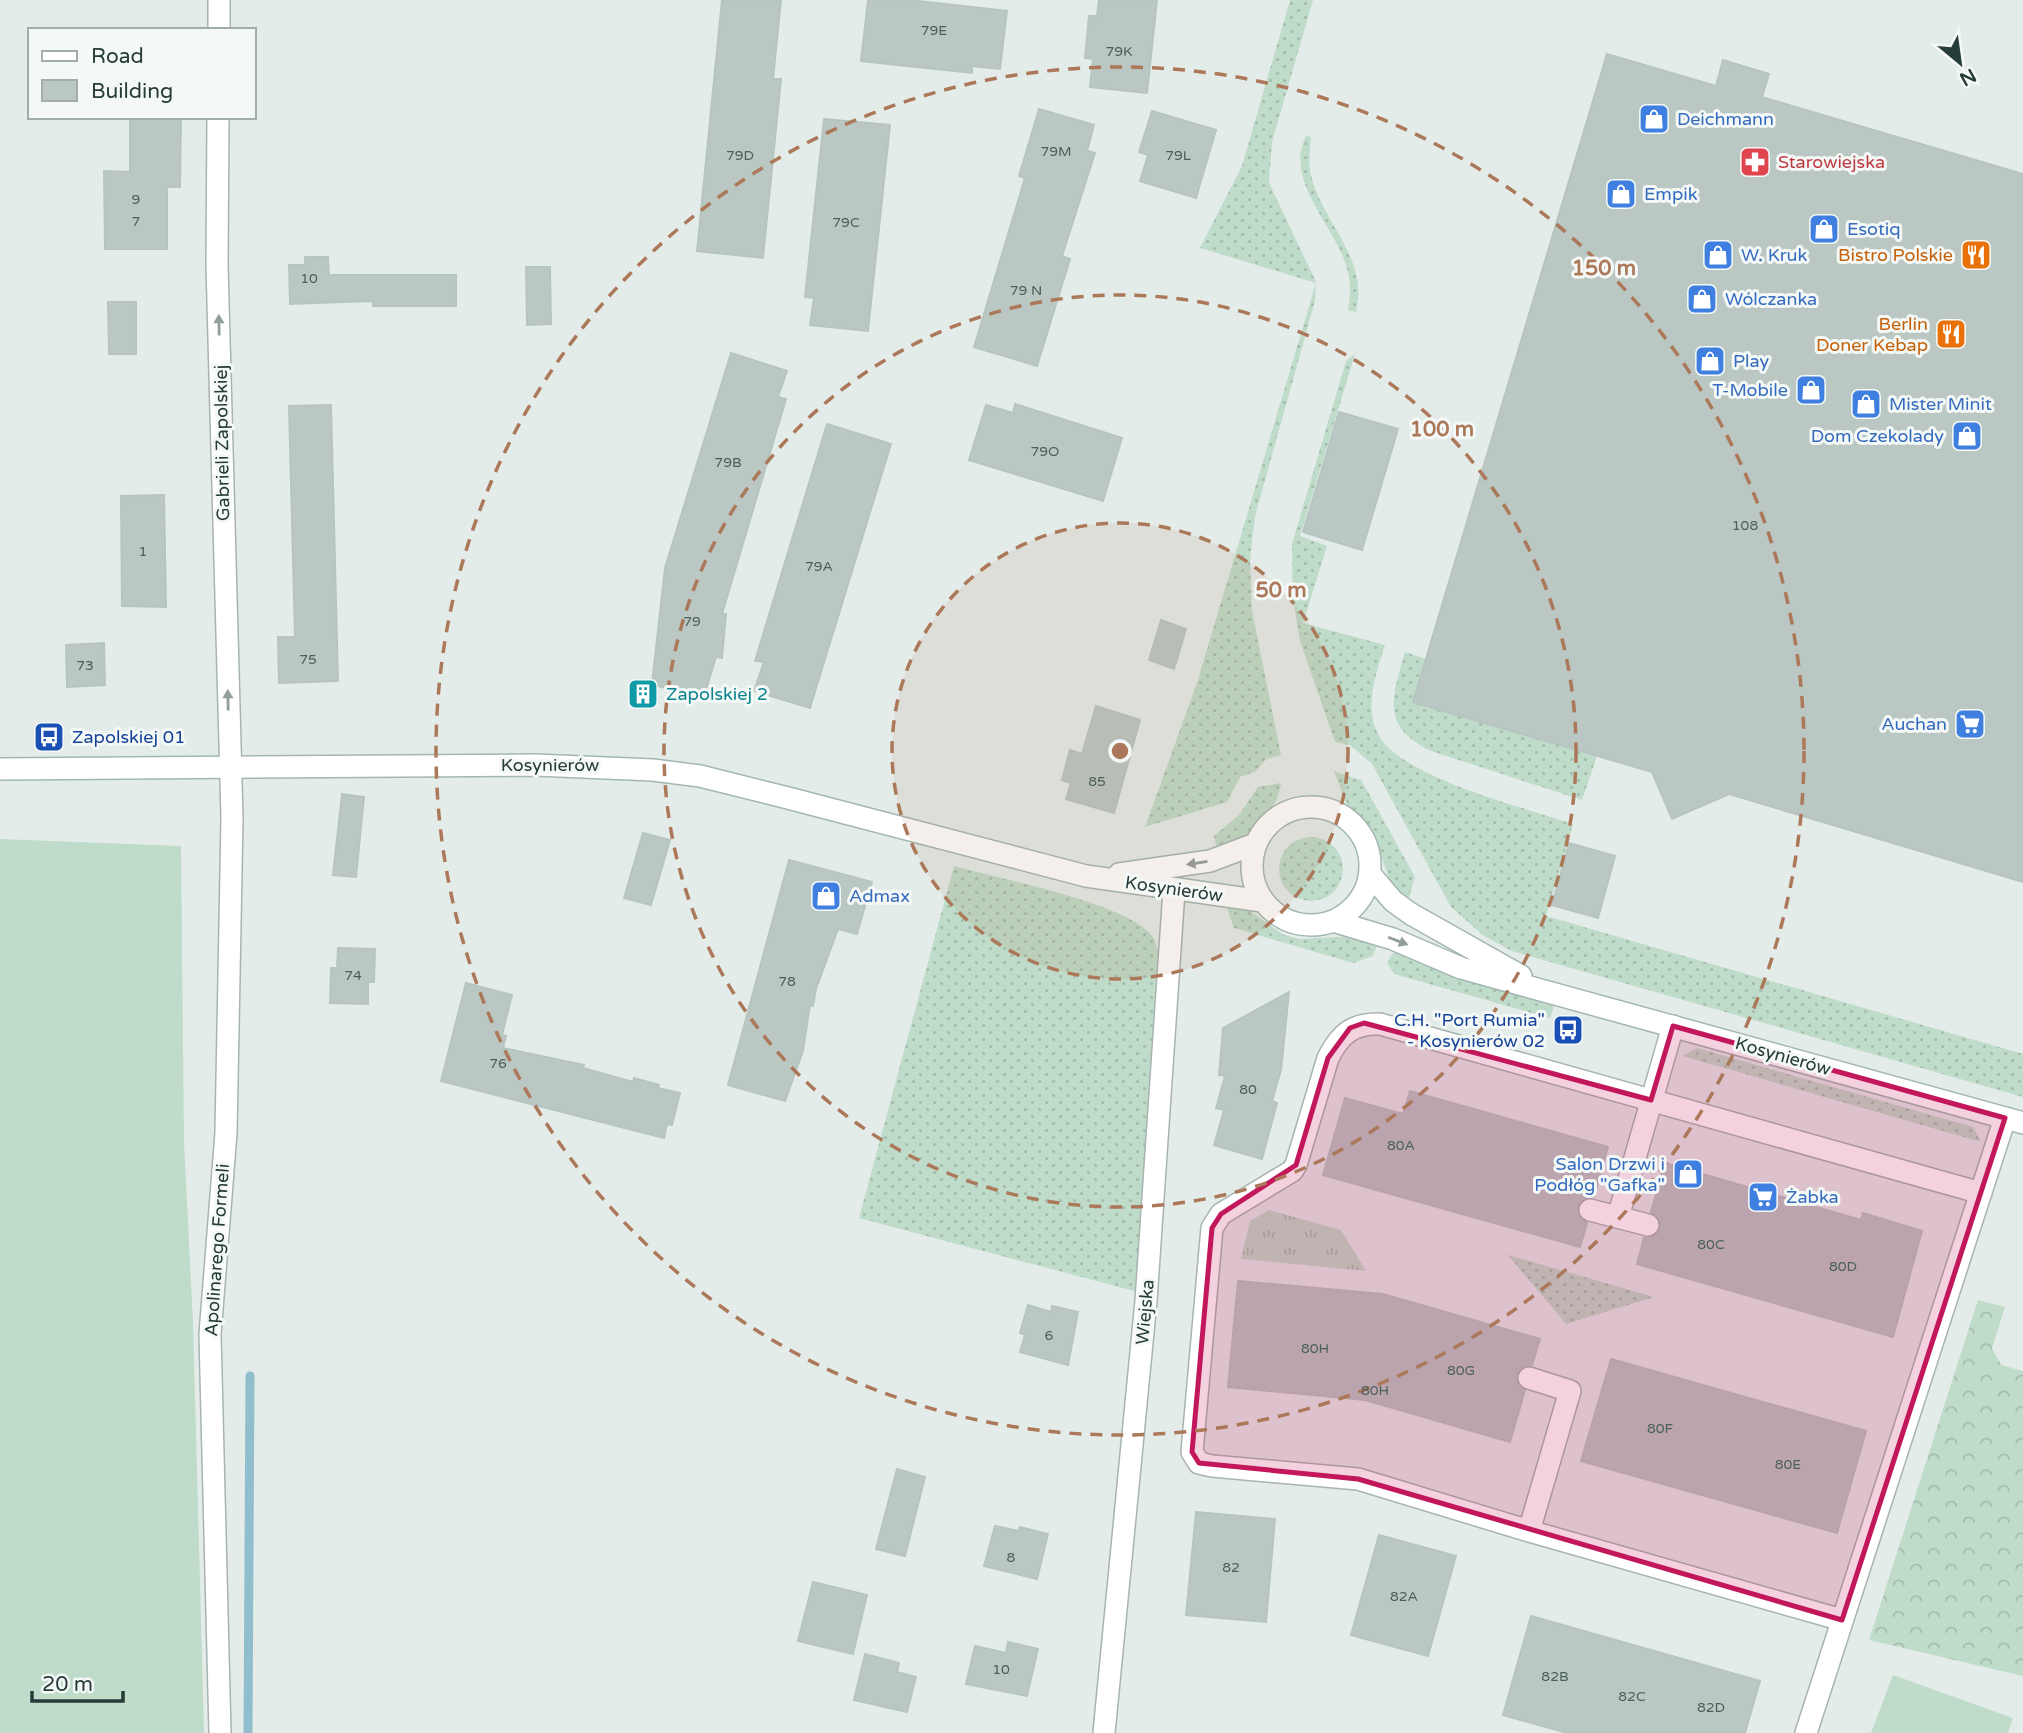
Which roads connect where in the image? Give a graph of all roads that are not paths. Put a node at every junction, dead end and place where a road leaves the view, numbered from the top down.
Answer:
1 (219, 0) edge
2 (219, 28) edge
3 (218, 119) edge
4 (229, 768) junction
5 (0, 769) edge
6 (1255, 844) junction
7 (1370, 874) junction
8 (1086, 876) junction
9 (1174, 890) junction
10 (1262, 901) junction
11 (1333, 921) junction
12 (1544, 989) junction
13 (1673, 1026) junction
14 (1651, 1100) junction
15 (2014, 1121) edge
16 (1981, 1193) junction
17 (1590, 1210) dead end
18 (1618, 1217) junction
19 (1648, 1225) dead end
20 (1529, 1378) dead end
21 (1529, 1531) junction
22 (1842, 1620) junction
23 (220, 1733) edge
24 (1104, 1733) edge
25 (1806, 1733) edge

1 - 2 street
4 -> 3 street, Gabrieli Zapolskiej
4 - 5 street, Kosynierów
4 - 8 street, Kosynierów
4 - 23 street, Apolinarego Formeli
6 - 7 street
6 -> 8 street, Kosynierów
6 - 10 street
7 - 11 street
7 - 12 street, Kosynierów
8 - 9 street, Kosynierów
9 - 10 street, Kosynierów
9 - 24 street, Wiejska
10 - 11 street
11 -> 12 street, Kosynierów
12 - 13 street, Kosynierów
13 - 14 street
13 - 15 street, Kosynierów
14 - 16 street
14 - 18 street
14 - 21 street
15 - 16 street
16 - 22 street
17 - 18 street
18 - 19 street
20 - 21 street
21 - 22 street
22 - 25 street

